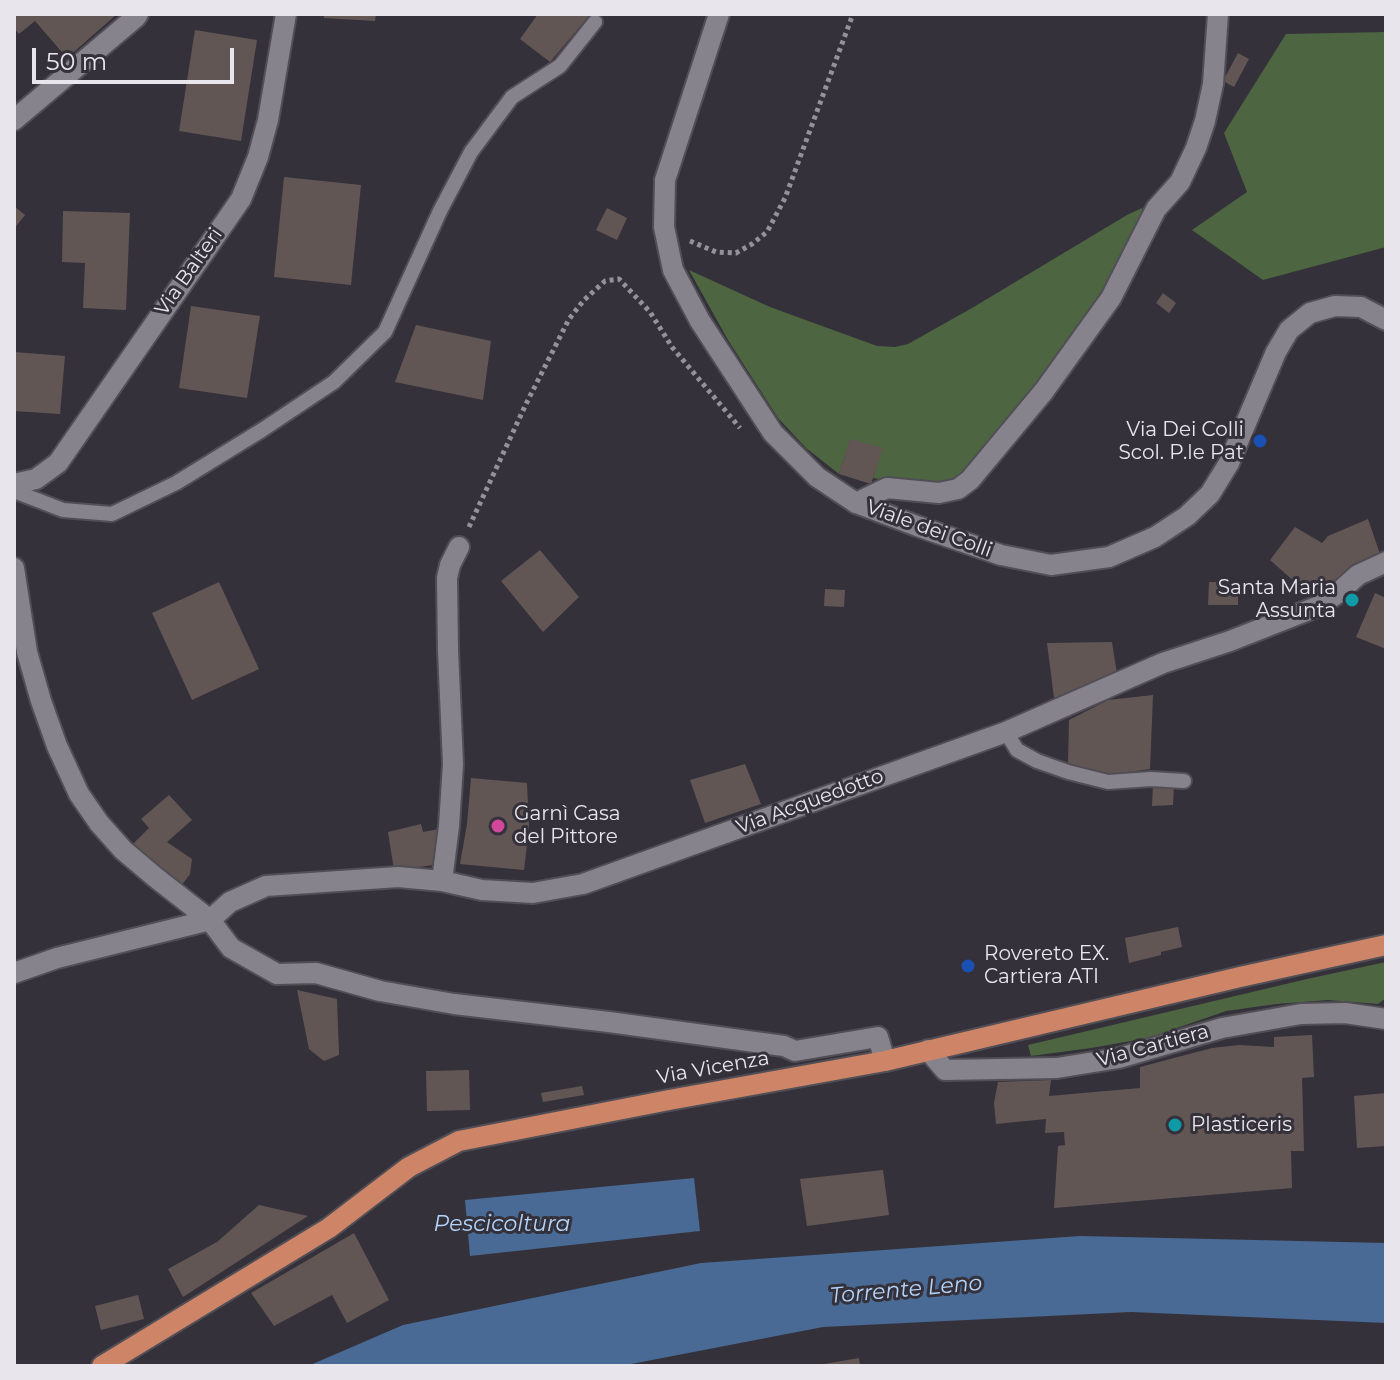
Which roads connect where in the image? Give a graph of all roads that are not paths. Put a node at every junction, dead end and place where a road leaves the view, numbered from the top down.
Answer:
1 (138, 14) edge
2 (286, 14) edge
3 (719, 14) edge
4 (1218, 14) edge
5 (595, 22) dead end
6 (14, 120) edge
7 (1386, 320) edge
8 (14, 484) edge
9 (14, 491) edge
10 (856, 503) junction
11 (459, 547) road end
12 (1386, 562) edge
13 (14, 568) edge
14 (1006, 732) junction
15 (1184, 781) dead end
16 (442, 881) junction
17 (210, 920) junction
18 (1386, 945) edge
19 (14, 973) edge
20 (1386, 1019) edge
21 (928, 1050) junction
22 (885, 1061) junction
23 (102, 1366) edge

1 - 6 street
2 - 8 street, Via Balteri
3 - 10 street, Viale dei Colli
4 - 10 street
5 - 9 lane
7 - 10 street, Viale dei Colli
11 - 16 street
12 - 14 street, Via Acquedotto
13 - 17 street
14 - 15 lane
14 - 16 street, Via Acquedotto
16 - 17 street, Via Acquedotto
17 - 19 street
17 - 22 street
18 - 21 main road, Via Vicenza
20 - 21 street, Via Cartiera
21 - 22 main road, Via Vicenza
22 - 23 main road, Via Vicenza

